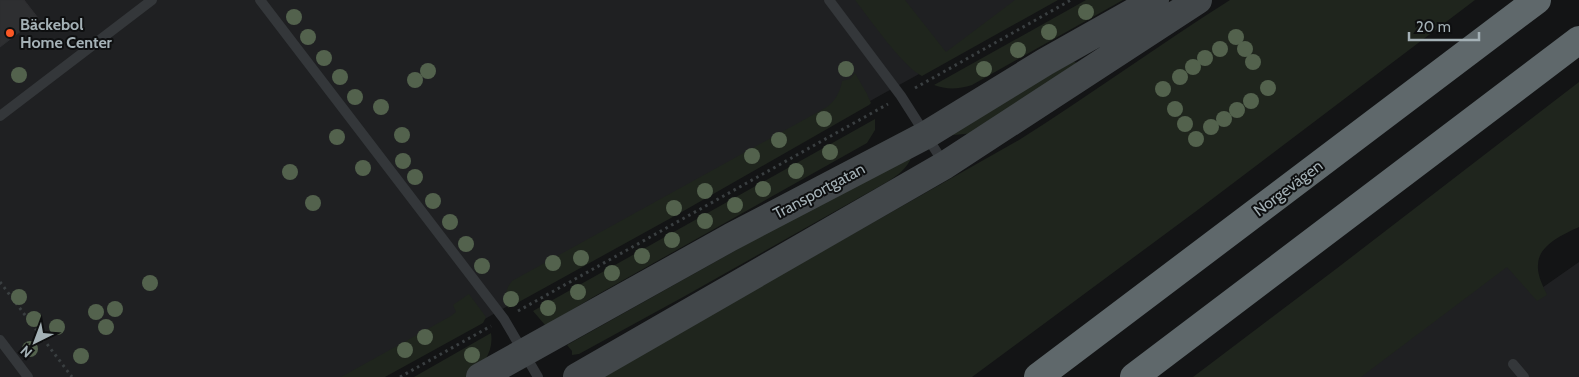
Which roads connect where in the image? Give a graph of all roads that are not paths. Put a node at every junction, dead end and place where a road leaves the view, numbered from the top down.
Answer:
1 (152, 0) edge
2 (260, 0) edge
3 (829, 0) edge
4 (1155, 0) edge
5 (1198, 0) edge
6 (1537, 0) edge
7 (1579, 40) edge
8 (0, 116) edge
9 (926, 135) junction
10 (945, 166) junction
11 (0, 340) edge
12 (523, 352) junction
13 (1513, 364) dead end
14 (28, 377) edge
15 (480, 377) edge
16 (538, 377) edge
17 (577, 377) edge
18 (1038, 377) edge
19 (1134, 377) edge
20 (1524, 377) edge

1 - 8 lane
2 - 12 lane
3 - 9 lane
4 - 9 street, Transportgatan
5 - 10 street
6 - 18 highway, Norgevägen
7 - 19 highway
9 - 10 lane
9 - 12 street, Transportgatan
10 - 17 street
11 - 14 lane
12 - 15 street, Transportgatan
12 - 16 lane
13 - 20 lane

